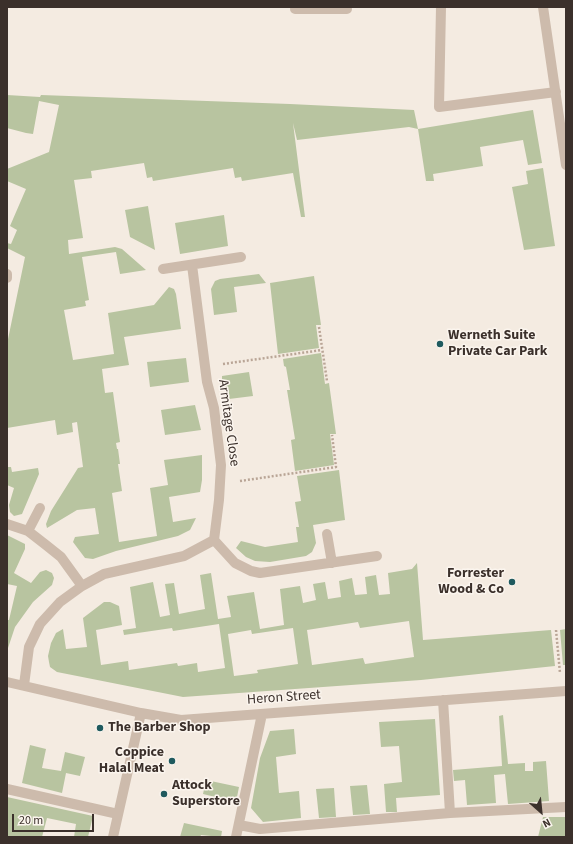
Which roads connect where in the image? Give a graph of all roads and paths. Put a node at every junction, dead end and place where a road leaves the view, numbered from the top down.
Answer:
1 (442, 7) edge
2 (543, 7) edge
3 (320, 8) edge
4 (295, 9) dead end
5 (347, 9) dead end
6 (556, 92) junction
7 (566, 165) edge
8 (241, 257) dead end
9 (192, 265) junction
10 (163, 269) dead end
11 (7, 274) edge
12 (7, 278) edge
13 (319, 326) dead end
14 (322, 350) junction
15 (216, 365) dead end
16 (327, 381) dead end
17 (332, 435) dead end
18 (233, 481) dead end
19 (40, 508) dead end
20 (7, 524) edge
21 (28, 531) junction
22 (327, 534) dead end
23 (214, 540) junction
24 (377, 556) dead end
25 (332, 563) junction
26 (82, 586) junction
27 (556, 630) dead end
28 (560, 674) dead end
29 (7, 682) edge
30 (24, 685) junction
31 (566, 691) edge
32 (443, 700) junction
33 (141, 713) junction
34 (262, 714) junction
35 (7, 789) edge
36 (566, 807) edge
37 (450, 813) junction
38 (118, 814) junction
39 (239, 825) junction
40 (113, 837) edge
41 (236, 837) edge

1 - 6 street
2 - 6 street
3 - 4 street
3 - 5 street
6 - 7 street
8 - 9 street
9 - 10 street
9 - 23 street, Armitage Close
11 - 12 street
13 - 14 path
14 - 15 path
14 - 16 path
17 - 18 path
19 - 21 street
20 - 21 street
21 - 26 street
22 - 25 street
23 - 25 street
23 - 26 street
24 - 25 street
26 - 30 street
27 - 28 path
29 - 30 street, Heron Street
30 - 33 street, Heron Street
31 - 32 street, Heron Street
32 - 34 street, Heron Street
32 - 37 street
33 - 34 street, Heron Street
33 - 38 street
34 - 39 street
35 - 38 street
36 - 37 street
37 - 39 street
38 - 40 street
39 - 41 street

